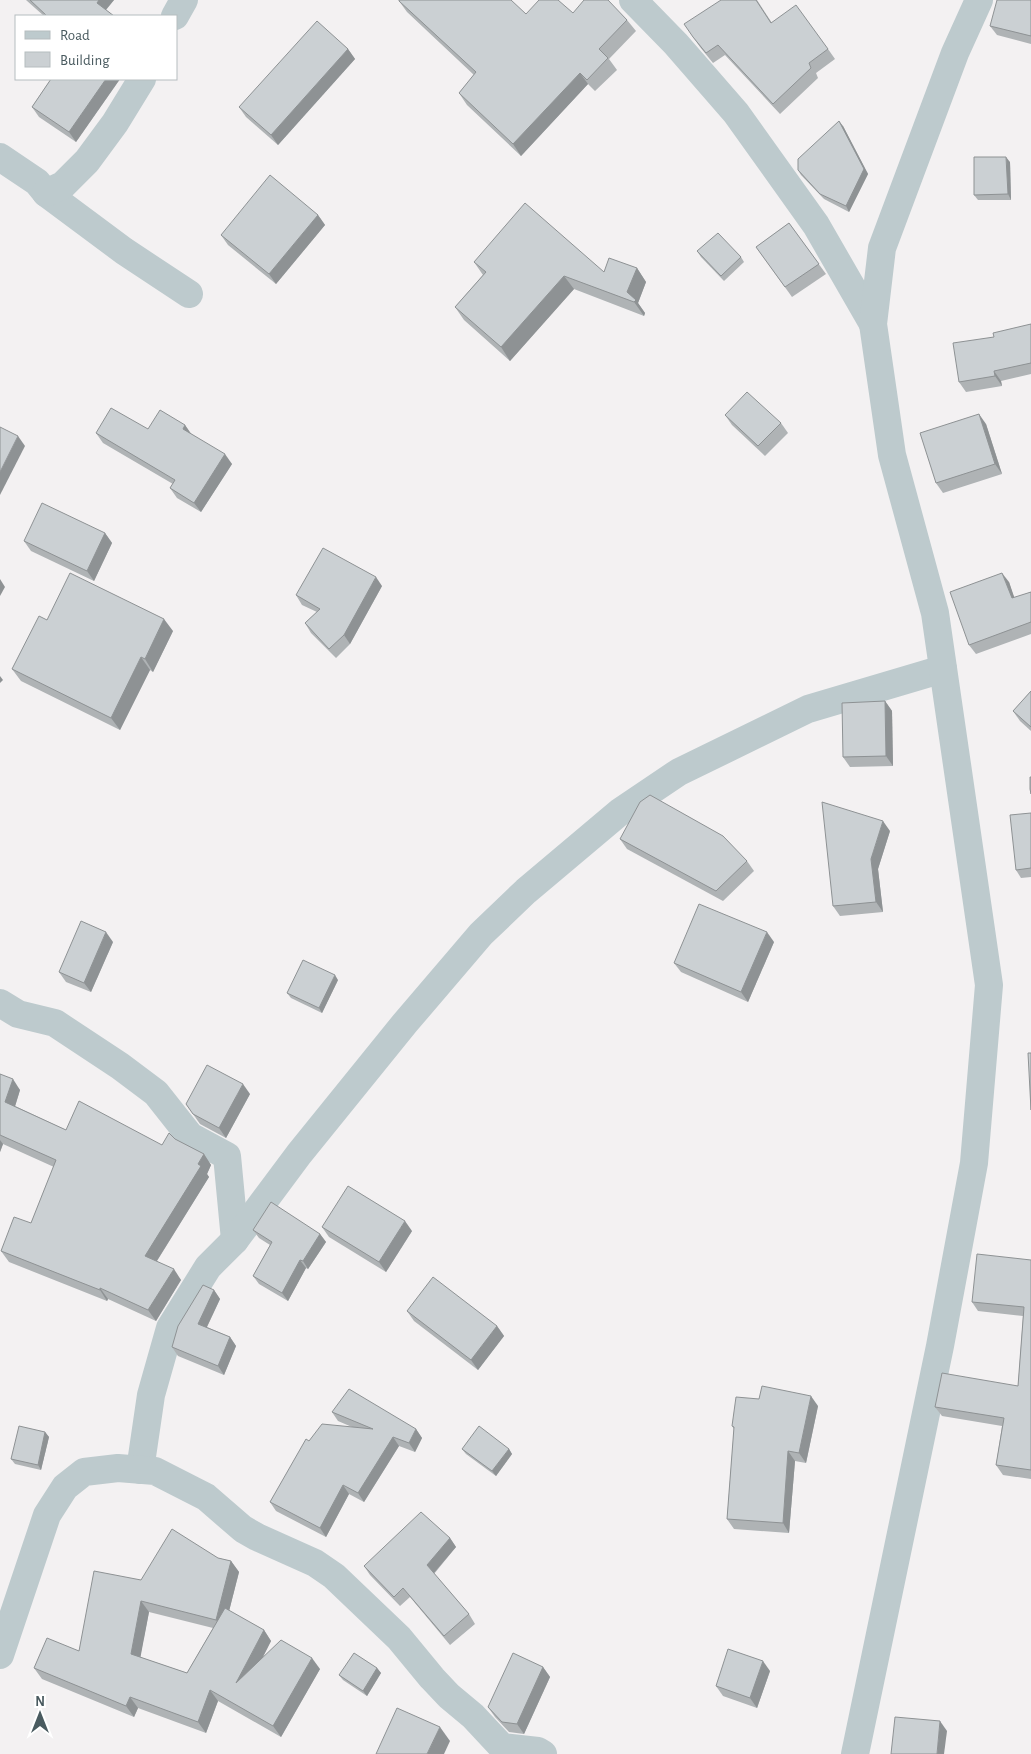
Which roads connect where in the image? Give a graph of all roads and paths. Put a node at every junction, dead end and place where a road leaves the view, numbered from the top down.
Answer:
1 (184, 0) edge
2 (632, 0) edge
3 (979, 0) edge
4 (176, 15) edge
5 (141, 80) edge
6 (0, 157) edge
7 (46, 193) junction
8 (189, 294) dead end
9 (874, 324) junction
10 (943, 669) junction
11 (0, 1003) edge
12 (235, 1240) junction
13 (140, 1470) junction
14 (0, 1655) edge
15 (543, 1754) edge
16 (855, 1754) edge

1 - 4 street
2 - 9 street
3 - 9 street
5 - 7 street
6 - 7 street
7 - 8 street
9 - 10 street
10 - 12 street
10 - 16 street
11 - 12 street
12 - 13 street
13 - 14 street
13 - 15 street

